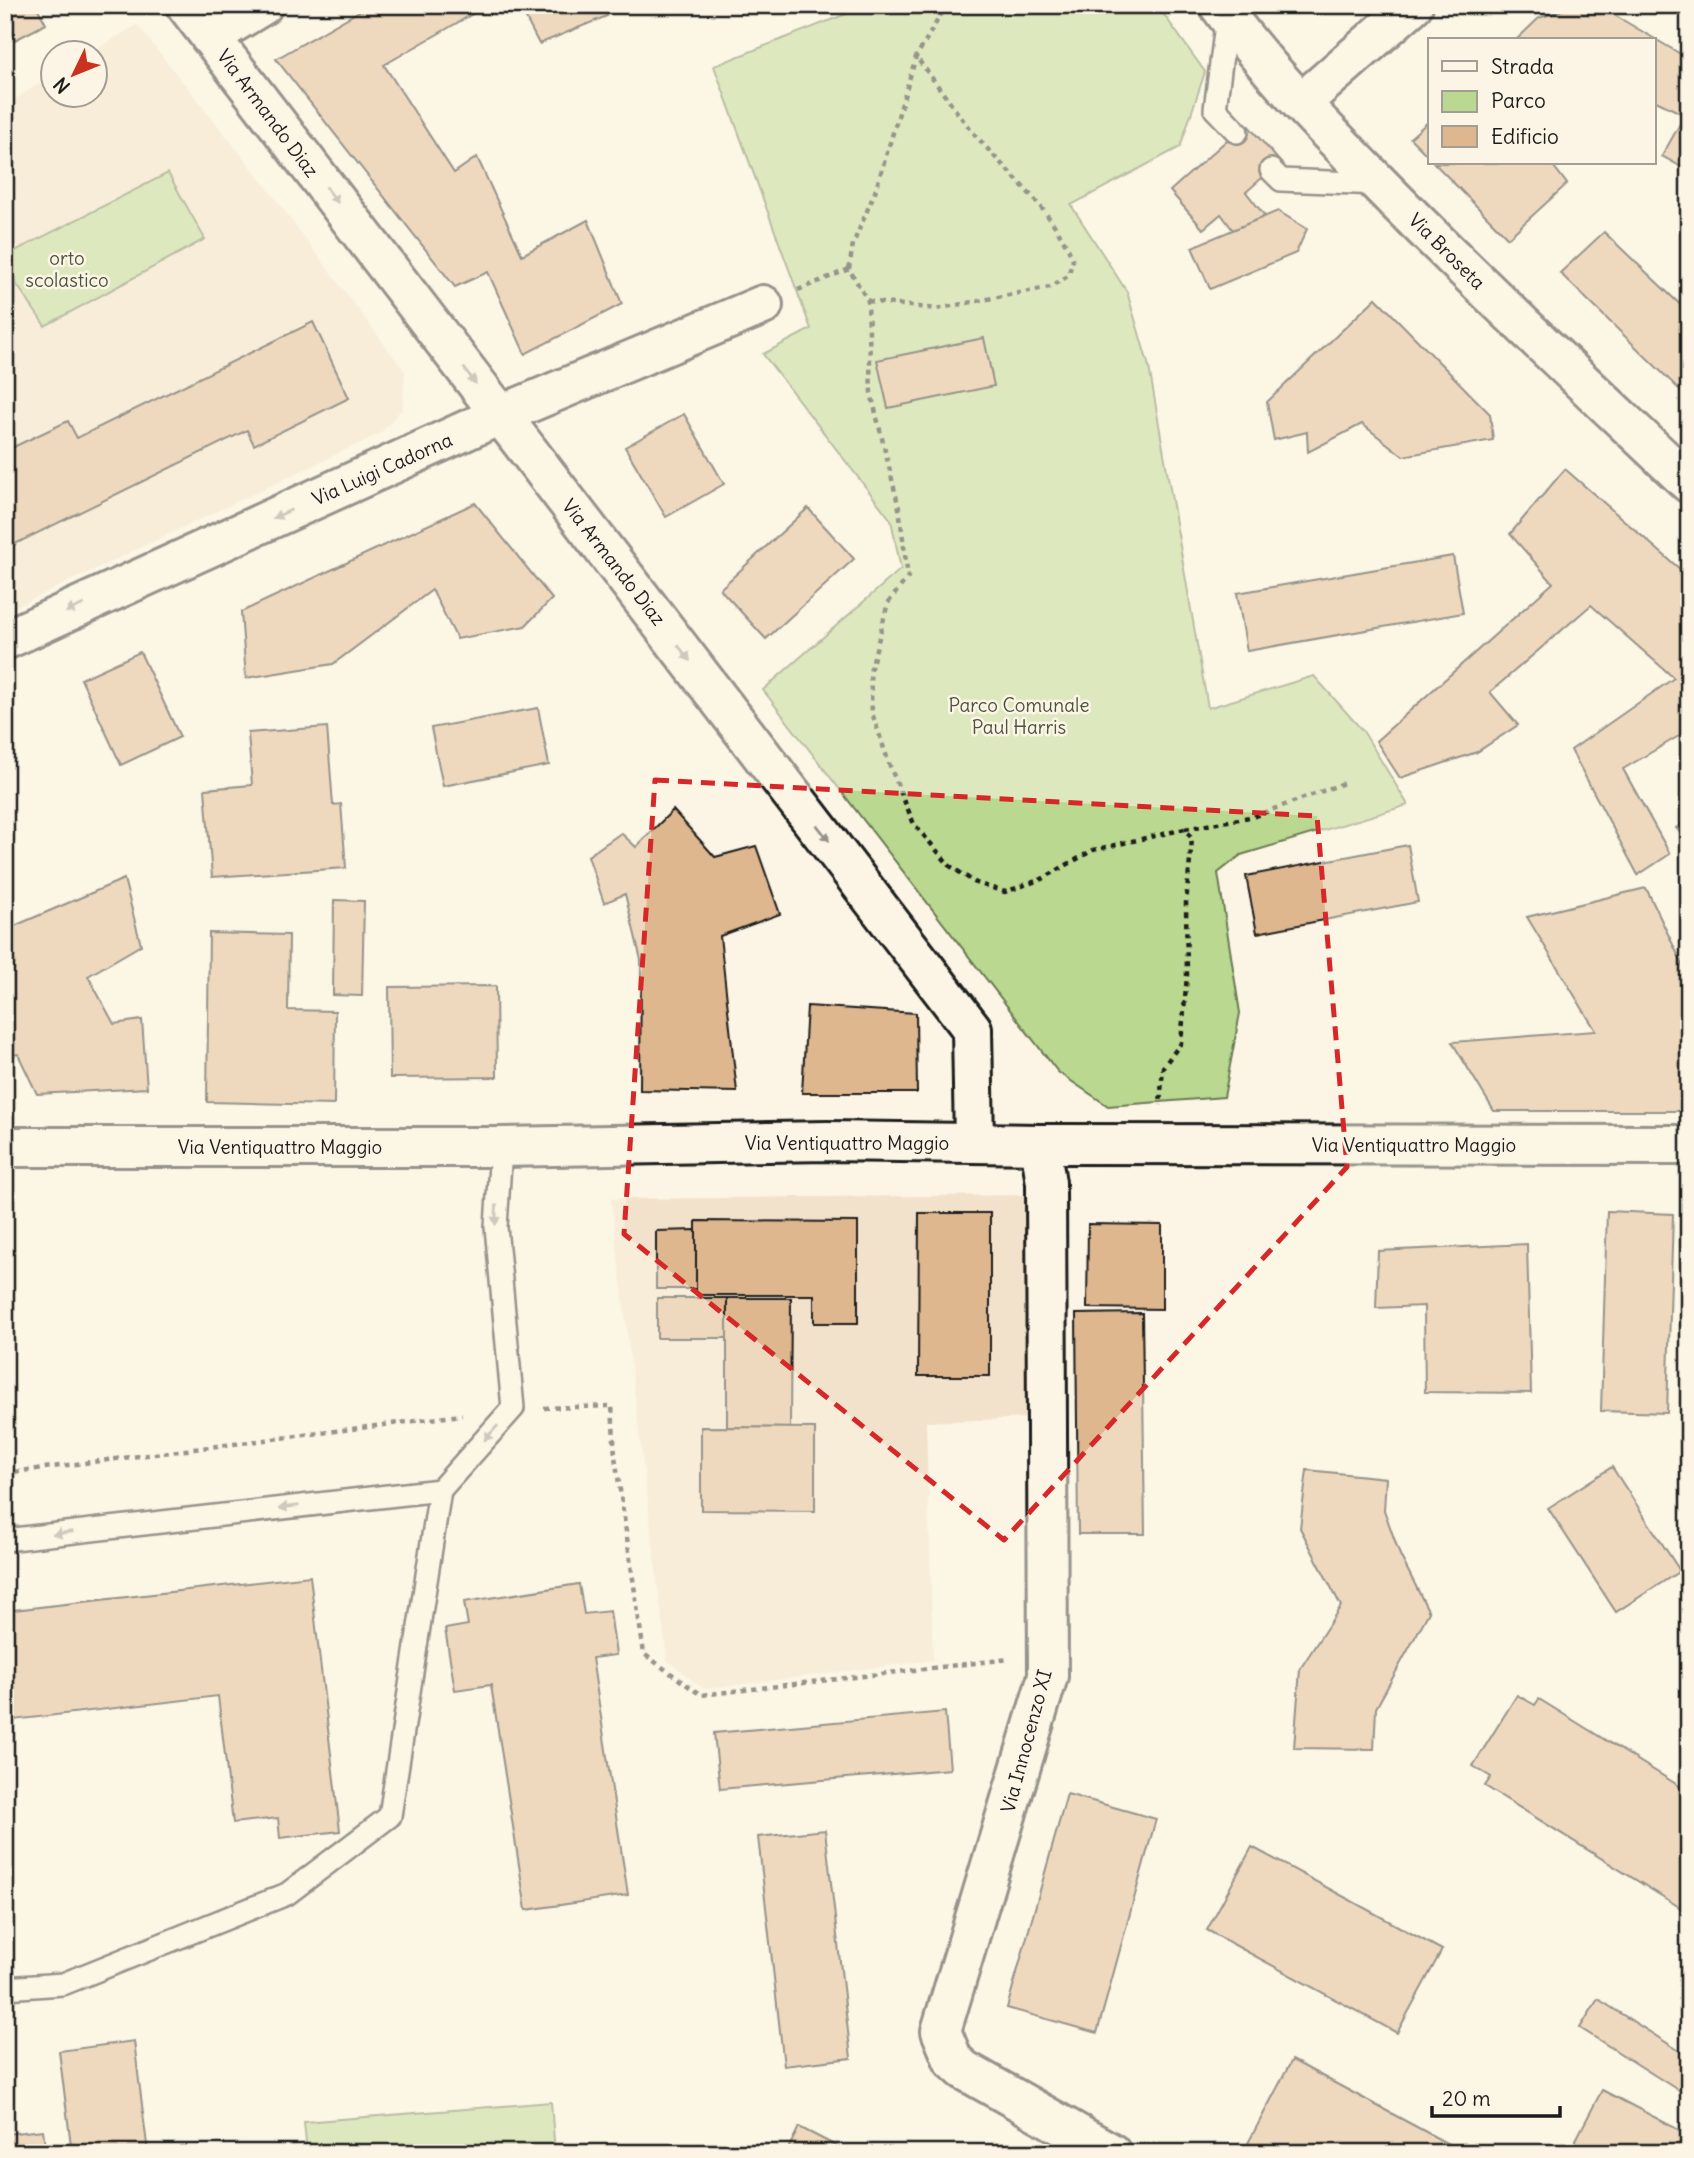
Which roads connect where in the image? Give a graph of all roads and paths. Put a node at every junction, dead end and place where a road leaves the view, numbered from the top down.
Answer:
1 (186, 5) edge
2 (263, 5) edge
3 (952, 5) edge
4 (1413, 5) edge
5 (1223, 11) edge
6 (210, 37) junction
7 (916, 57) junction
8 (1301, 103) junction
9 (1237, 132) dead end
10 (1271, 170) dead end
11 (1380, 184) junction
12 (849, 269) junction
13 (868, 301) junction
14 (763, 305) joint
15 (500, 415) junction
16 (1689, 483) edge
17 (5, 640) edge
18 (1345, 783) dead end
19 (1185, 828) junction
20 (974, 1143) junction
21 (1040, 1144) junction
22 (1156, 1145) junction
23 (1689, 1145) edge
24 (5, 1147) edge
25 (500, 1147) junction
26 (513, 1408) junction
27 (5, 1473) edge
28 (440, 1490) junction
29 (5, 1540) edge
30 (1048, 1654) junction
31 (5, 1988) edge
32 (1111, 2153) edge

1 - 6 street, Via Armando Diaz
2 - 6 street
3 - 7 path
4 - 8 street
5 - 8 street, Via Broseta
5 - 9 lane
6 -> 15 street, Via Armando Diaz
7 - 12 path
7 - 13 path
8 - 11 street, Via Broseta
10 - 11 lane
11 - 16 street, Via Broseta
12 - 13 path
12 - 14 path
13 - 19 path
14 - 15 street, Via Luigi Cadorna
15 -> 17 street, Via Luigi Cadorna
15 -> 20 street, Via Armando Diaz
18 - 19 path
19 - 22 path
20 - 21 street, Via Ventiquattro Maggio
20 - 25 street, Via Ventiquattro Maggio
21 - 22 street, Via Ventiquattro Maggio
21 - 30 street, Via Innocenzo XI
22 - 23 street, Via Ventiquattro Maggio
24 - 25 street, Via Ventiquattro Maggio
25 -> 26 lane
26 - 27 path
26 -> 28 lane
26 - 30 path
28 -> 29 lane
28 - 31 lane
30 - 32 street, Via Innocenzo XI

